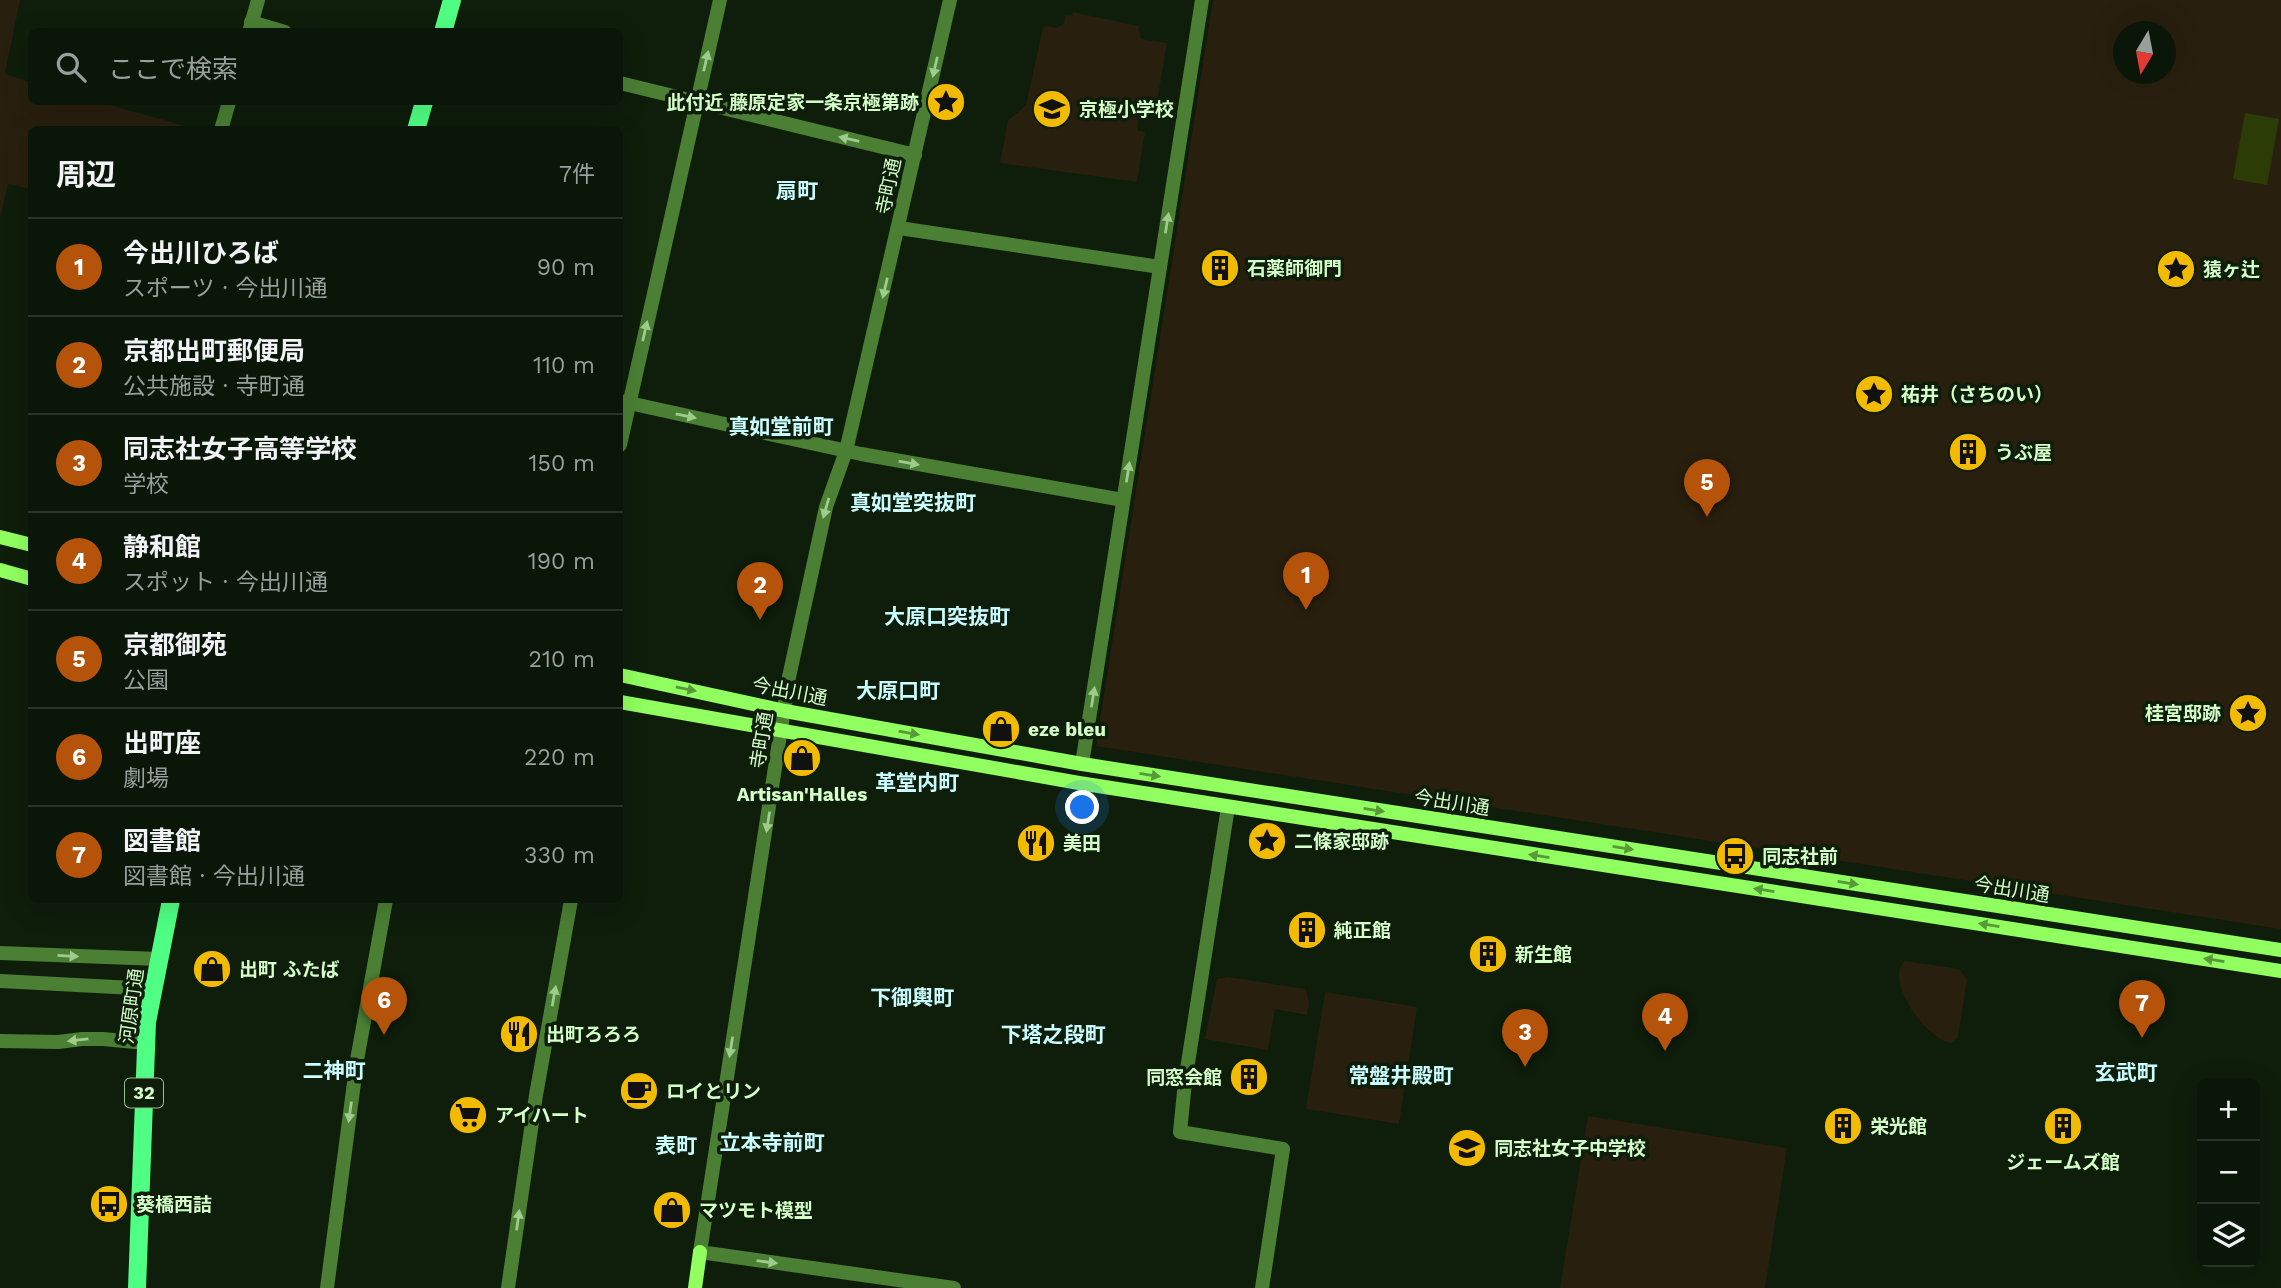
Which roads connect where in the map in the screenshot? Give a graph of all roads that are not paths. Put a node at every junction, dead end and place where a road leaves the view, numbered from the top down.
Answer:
1 (258, 0) edge
2 (452, 0) edge
3 (720, 0) edge
4 (950, 0) edge
5 (1202, 0) edge
6 (250, 27) edge
7 (444, 28) edge
8 (623, 84) edge
9 (696, 103) junction
10 (228, 105) edge
11 (423, 105) edge
12 (222, 126) edge
13 (417, 126) edge
14 (915, 155) junction
15 (899, 228) junction
16 (1160, 267) junction
17 (624, 402) edge
18 (846, 451) junction
19 (1124, 500) junction
20 (0, 537) edge
21 (28, 544) edge
22 (0, 570) edge
23 (28, 578) edge
24 (623, 676) edge
25 (623, 703) edge
26 (785, 711) junction
27 (783, 731) junction
28 (1082, 765) junction
29 (1228, 807) junction
30 (170, 903) edge
31 (385, 903) edge
32 (570, 903) edge
33 (2281, 950) edge
34 (0, 953) edge
35 (159, 959) junction
36 (2281, 971) edge
37 (0, 981) edge
38 (153, 989) junction
39 (0, 1041) edge
40 (146, 1043) junction
41 (700, 1252) junction
42 (137, 1288) edge
43 (327, 1288) edge
44 (508, 1288) edge
45 (695, 1288) edge
46 (954, 1288) edge
47 (1262, 1288) edge

1 - 6 street
2 - 7 main road
9 -> 3 street
4 -> 14 street, 寺町通
16 -> 5 street
8 - 9 street
14 -> 9 street
17 -> 9 street
10 - 12 street
11 - 13 main road
14 - 15 street, 寺町通
15 - 16 street
15 -> 18 street, 寺町通
19 -> 16 street
17 -> 18 street
18 -> 19 street
18 -> 26 street, 寺町通
28 -> 19 street
20 - 21 main road
22 - 23 main road
24 -> 26 main road, 今出川通
25 - 27 main road, 今出川通
26 - 27 street, 寺町通
26 -> 28 main road, 今出川通
27 - 29 main road, 今出川通
27 -> 41 street, 寺町通
28 -> 33 main road, 今出川通
36 -> 29 main road, 今出川通
29 - 47 street
30 - 35 main road, 河原町通 / 32
31 -> 43 street
44 -> 32 street
34 -> 35 street
35 - 38 main road, 河原町通 / 32
37 - 38 street
38 - 40 main road, 河原町通 / 32
40 -> 39 street
40 - 42 main road, 河原町通 / 32
41 - 45 main road, 寺町通
41 -> 46 street

